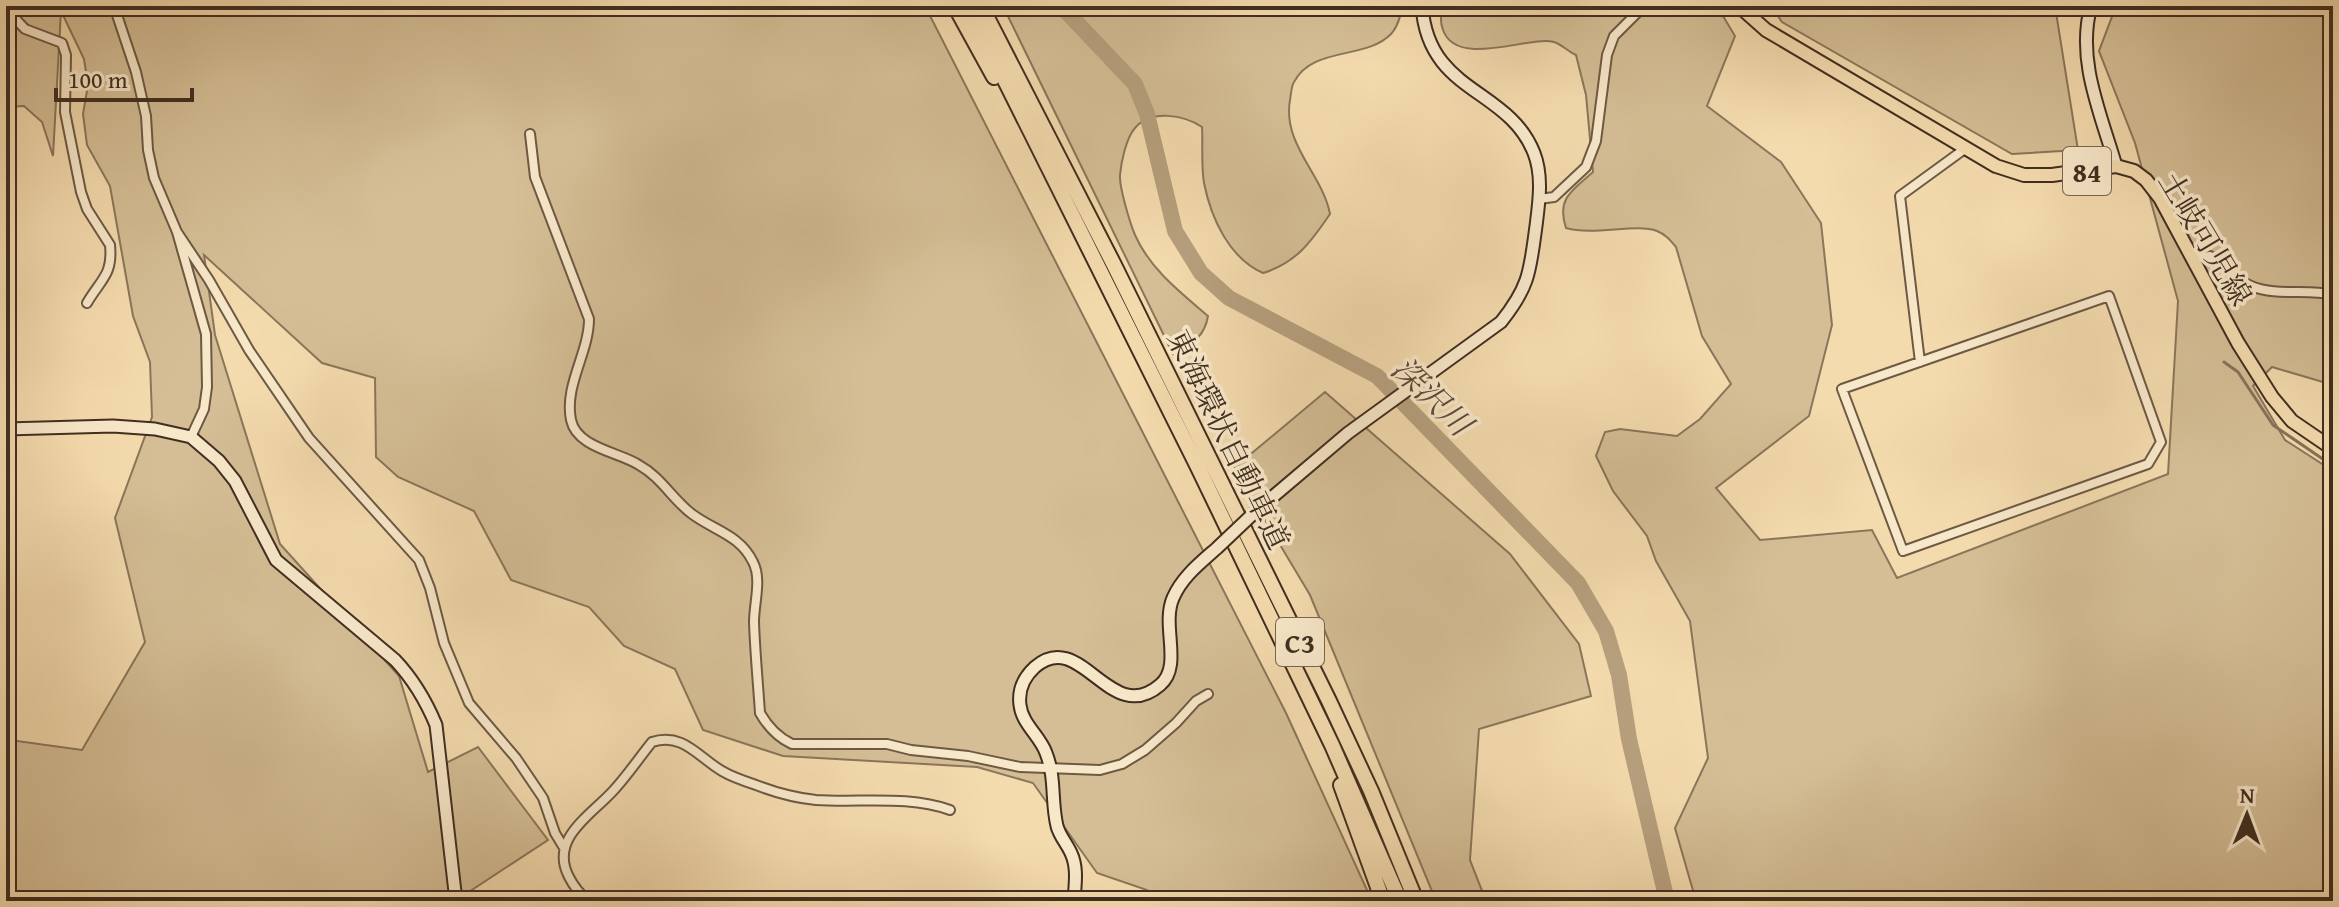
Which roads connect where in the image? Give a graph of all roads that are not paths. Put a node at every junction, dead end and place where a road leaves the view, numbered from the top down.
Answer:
1 (114, 6) edge
2 (955, 6) edge
3 (968, 6) edge
4 (1422, 6) edge
5 (1644, 6) edge
6 (1739, 6) edge
7 (2091, 6) edge
8 (6, 9) edge
9 (982, 9) edge
10 (530, 134) dead end
11 (1966, 148) junction
12 (2116, 166) junction
13 (1057, 184) junction
14 (1539, 199) junction
15 (177, 232) junction
16 (2192, 258) junction
17 (2333, 295) edge
18 (87, 303) dead end
19 (1920, 362) junction
20 (6, 429) edge
21 (191, 437) junction
22 (2333, 449) edge
23 (1284, 646) junction
24 (1208, 694) dead end
25 (1050, 769) junction
26 (950, 810) dead end
27 (564, 848) junction
28 (456, 901) edge
29 (588, 901) edge
30 (1074, 901) edge
31 (1383, 901) edge
32 (1400, 901) edge
33 (1418, 901) edge

1 - 15 street
2 - 13 highway
3 - 13 highway, 東海環状自動車道 / C3
4 - 14 street
5 - 14 street
6 - 11 main road, 土岐可児線 / 84
7 - 12 street
8 - 18 street
9 - 33 highway, 東海環状自動車道 / C3
10 - 25 street
11 - 12 main road, 土岐可児線 / 84
11 - 19 street
12 - 16 main road, 土岐可児線 / 84
13 - 23 highway, 東海環状自動車道 / C3
14 - 25 street, bridge
15 - 21 street
15 - 27 street
16 - 17 street
16 - 22 main road, 土岐可児線 / 84
19 - 19 street
20 - 21 street
21 - 28 street
23 - 31 highway, C3
23 - 32 highway, 東海環状自動車道 / C3
24 - 25 street
25 - 30 street
26 - 27 street
27 - 29 street

